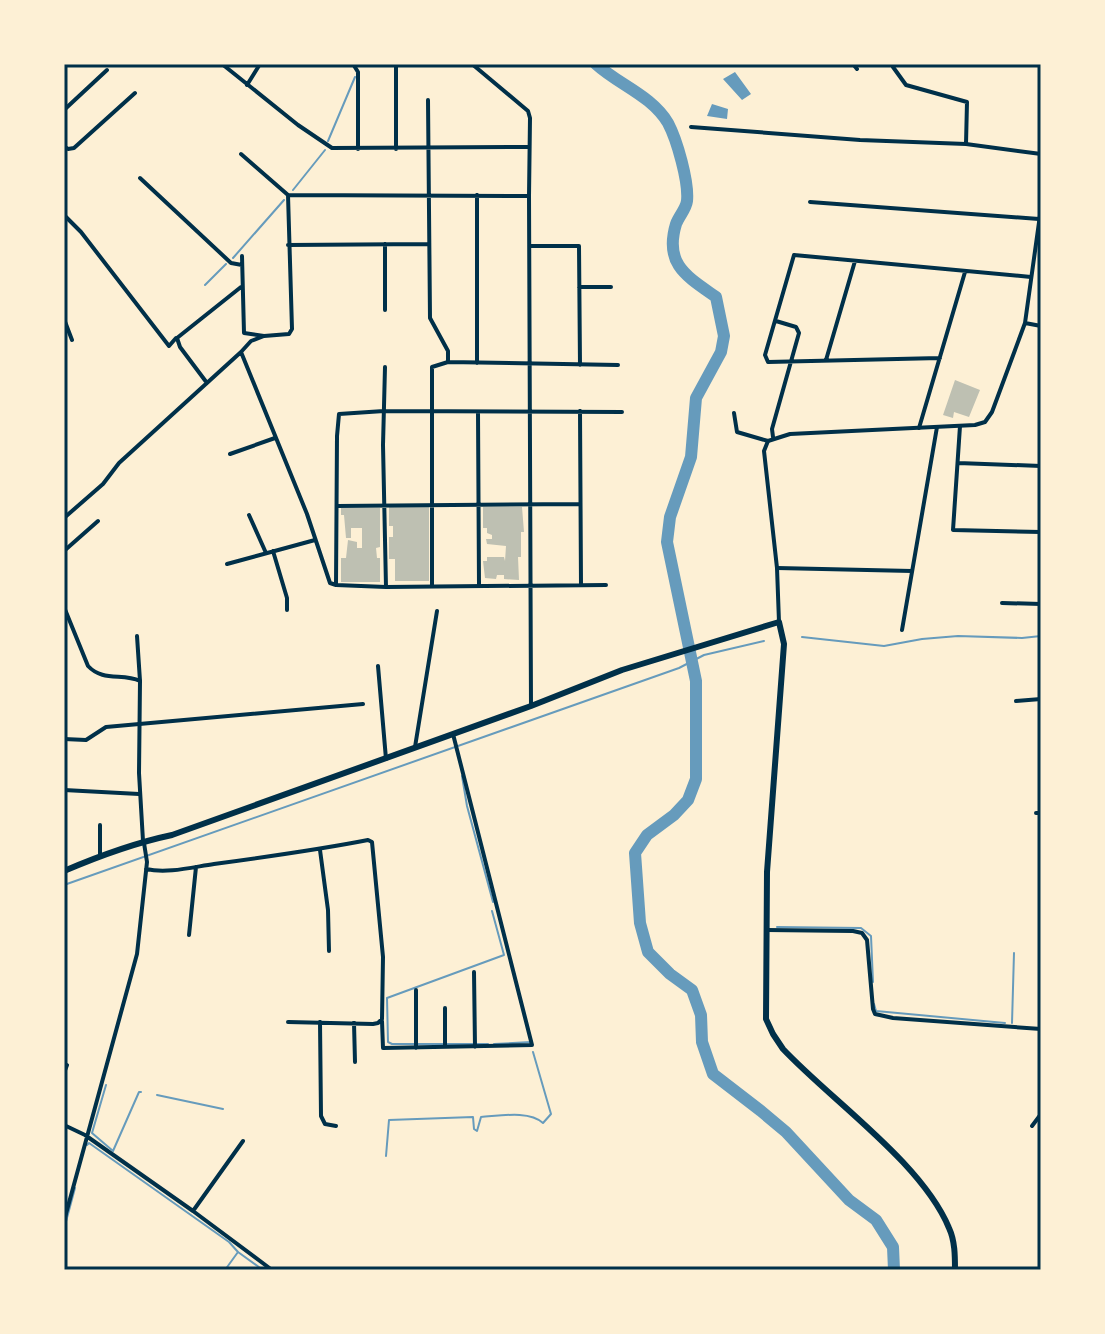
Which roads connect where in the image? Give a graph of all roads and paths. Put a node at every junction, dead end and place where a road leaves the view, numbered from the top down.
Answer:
1 (222, 64) edge
2 (260, 64) edge
3 (353, 64) edge
4 (396, 64) edge
5 (472, 64) edge
6 (893, 67) dead end
7 (107, 70) dead end
8 (247, 85) junction
9 (135, 93) dead end
10 (428, 100) dead end
11 (64, 110) edge
12 (691, 127) dead end
13 (966, 144) junction
14 (64, 146) edge
15 (529, 147) junction
16 (358, 149) junction
17 (396, 149) junction
18 (429, 149) junction
19 (241, 154) dead end
20 (1041, 154) edge
21 (140, 178) dead end
22 (288, 195) junction
23 (429, 195) junction
24 (477, 195) junction
25 (529, 196) junction
26 (810, 202) dead end
27 (1041, 208) edge
28 (64, 215) edge
29 (1039, 219) junction
30 (385, 244) junction
31 (429, 244) junction
32 (288, 245) junction
33 (531, 246) junction
34 (242, 256) dead end
35 (855, 261) junction
36 (242, 265) junction
37 (965, 272) junction
38 (1032, 277) junction
39 (242, 286) junction
40 (579, 287) junction
41 (611, 287) dead end
42 (385, 310) dead end
43 (64, 319) edge
44 (776, 321) junction
45 (1025, 323) junction
46 (1041, 326) edge
47 (264, 336) junction
48 (176, 338) junction
49 (72, 340) dead end
50 (241, 352) junction
51 (940, 358) junction
52 (791, 360) junction
53 (826, 360) junction
54 (448, 362) junction
55 (477, 363) junction
56 (529, 365) junction
57 (580, 365) junction
58 (618, 365) dead end
59 (385, 367) dead end
60 (207, 383) junction
61 (384, 411) junction
62 (530, 411) junction
63 (580, 411) junction
64 (432, 412) junction
65 (478, 412) junction
66 (622, 412) dead end
67 (734, 413) dead end
68 (960, 426) junction
69 (937, 427) junction
70 (919, 428) junction
71 (275, 438) junction
72 (770, 439) junction
73 (230, 454) dead end
74 (958, 463) junction
75 (1041, 466) edge
76 (432, 504) junction
77 (479, 504) junction
78 (529, 504) junction
79 (580, 504) junction
80 (384, 505) junction
81 (337, 506) junction
82 (249, 515) dead end
83 (64, 518) edge
84 (98, 521) dead end
85 (1041, 532) edge
86 (315, 540) junction
87 (64, 551) edge
88 (273, 551) junction
89 (266, 553) junction
90 (227, 564) dead end
91 (777, 568) junction
92 (912, 571) junction
93 (336, 585) junction
94 (479, 585) junction
95 (530, 585) junction
96 (581, 585) junction
97 (606, 585) dead end
98 (432, 586) junction
99 (386, 587) junction
100 (1002, 603) dead end
101 (1041, 604) edge
102 (64, 607) edge
103 (287, 610) dead end
104 (437, 611) dead end
105 (779, 622) junction
106 (902, 630) dead end
107 (137, 636) dead end
108 (378, 666) dead end
109 (140, 681) junction
110 (1041, 699) edge
111 (1016, 701) dead end
112 (363, 704) dead end
113 (531, 706) junction
114 (139, 725) junction
115 (454, 738) junction
116 (64, 739) edge
117 (415, 748) junction
118 (386, 759) junction
119 (64, 790) edge
120 (139, 794) junction
121 (100, 825) dead end
122 (143, 841) junction
123 (320, 850) junction
124 (100, 855) junction
125 (196, 867) junction
126 (146, 869) junction
127 (64, 871) edge
128 (767, 930) junction
129 (189, 935) dead end
130 (329, 951) dead end
131 (474, 972) dead end
132 (416, 990) dead end
133 (445, 1008) dead end
134 (382, 1019) junction
135 (288, 1022) dead end
136 (320, 1022) junction
137 (354, 1023) junction
138 (1041, 1029) edge
139 (445, 1047) junction
140 (475, 1047) junction
141 (416, 1048) junction
142 (355, 1062) dead end
143 (67, 1065) dead end
144 (64, 1073) edge
145 (1041, 1114) edge
146 (64, 1125) edge
147 (336, 1126) dead end
148 (1032, 1126) dead end
149 (85, 1135) junction
150 (243, 1141) dead end
151 (193, 1211) junction
152 (64, 1221) edge
153 (272, 1270) edge
154 (955, 1270) edge

1 - 8 street
2 - 8 street
3 - 16 street
4 - 17 street
5 - 15 street
6 - 13 street
7 - 11 street
8 - 16 street
9 - 14 street
10 - 18 street
12 - 13 street
13 - 20 street
15 - 18 street
15 - 25 street
16 - 17 street
17 - 18 street
18 - 23 street
19 - 22 street
21 - 36 street
22 - 23 street
22 - 32 street
23 - 24 street
23 - 31 street
24 - 25 street
24 - 55 street
25 - 33 street
26 - 29 street
27 - 29 street
28 - 48 street
29 - 38 street
30 - 31 street
30 - 32 street
30 - 42 street
31 - 54 street
32 - 47 street
33 - 40 street
33 - 56 street
34 - 36 street
35 - 37 street
35 - 44 street
35 - 53 street
36 - 39 street
37 - 38 street
37 - 51 street
38 - 45 street
39 - 47 street
39 - 48 street
40 - 41 street
40 - 57 street
43 - 49 street
44 - 52 street
44 - 52 street
45 - 46 street
45 - 68 street
47 - 50 street
48 - 60 street
50 - 60 street
50 - 71 street
51 - 53 street
51 - 70 street
52 - 53 street
52 - 72 street
54 - 55 street
54 - 64 street
55 - 56 street
56 - 57 street
56 - 62 street
57 - 58 street
59 - 61 street
60 - 83 street
61 - 64 street
61 - 80 street
61 - 81 street
62 - 63 street
62 - 65 street
62 - 78 street
63 - 66 street
63 - 79 street
64 - 65 street
64 - 76 street
65 - 77 street
67 - 72 street
68 - 69 street
68 - 74 street
69 - 70 street
69 - 92 street
70 - 72 street
71 - 73 street
71 - 86 street
72 - 91 street
74 - 75 street
74 - 85 street
76 - 77 street
76 - 80 street
76 - 98 street
77 - 78 street
77 - 94 street
78 - 79 street
78 - 95 street
79 - 96 street
80 - 81 street
80 - 99 street
81 - 93 street
82 - 89 street
84 - 87 street
86 - 88 street
86 - 93 street
88 - 89 street
88 - 103 street
89 - 90 street
91 - 92 street
91 - 105 street
92 - 106 street
93 - 99 street
94 - 95 street
94 - 98 street
95 - 96 street
95 - 113 street
96 - 97 street
98 - 99 street
100 - 101 street
102 - 109 street
104 - 117 street
105 - 113 main road
105 - 128 main road
107 - 109 street
108 - 118 street
109 - 114 street
110 - 111 street
112 - 114 street
113 - 115 main road
114 - 116 street
114 - 120 street
115 - 117 main road
115 - 140 street
117 - 118 main road
118 - 122 main road
119 - 120 street
120 - 122 street
121 - 124 street
122 - 124 main road
122 - 126 street
123 - 125 street
123 - 130 street
123 - 134 street
124 - 127 main road
125 - 126 street
125 - 129 street
126 - 149 street
128 - 138 street
128 - 154 main road
131 - 140 street
132 - 141 street
133 - 139 street
134 - 137 street
134 - 141 street
135 - 136 street
136 - 137 street
136 - 147 street
137 - 142 street
139 - 140 street
139 - 141 street
143 - 144 street
145 - 148 street
146 - 149 street
149 - 151 street
149 - 152 street
150 - 151 street
151 - 153 street

